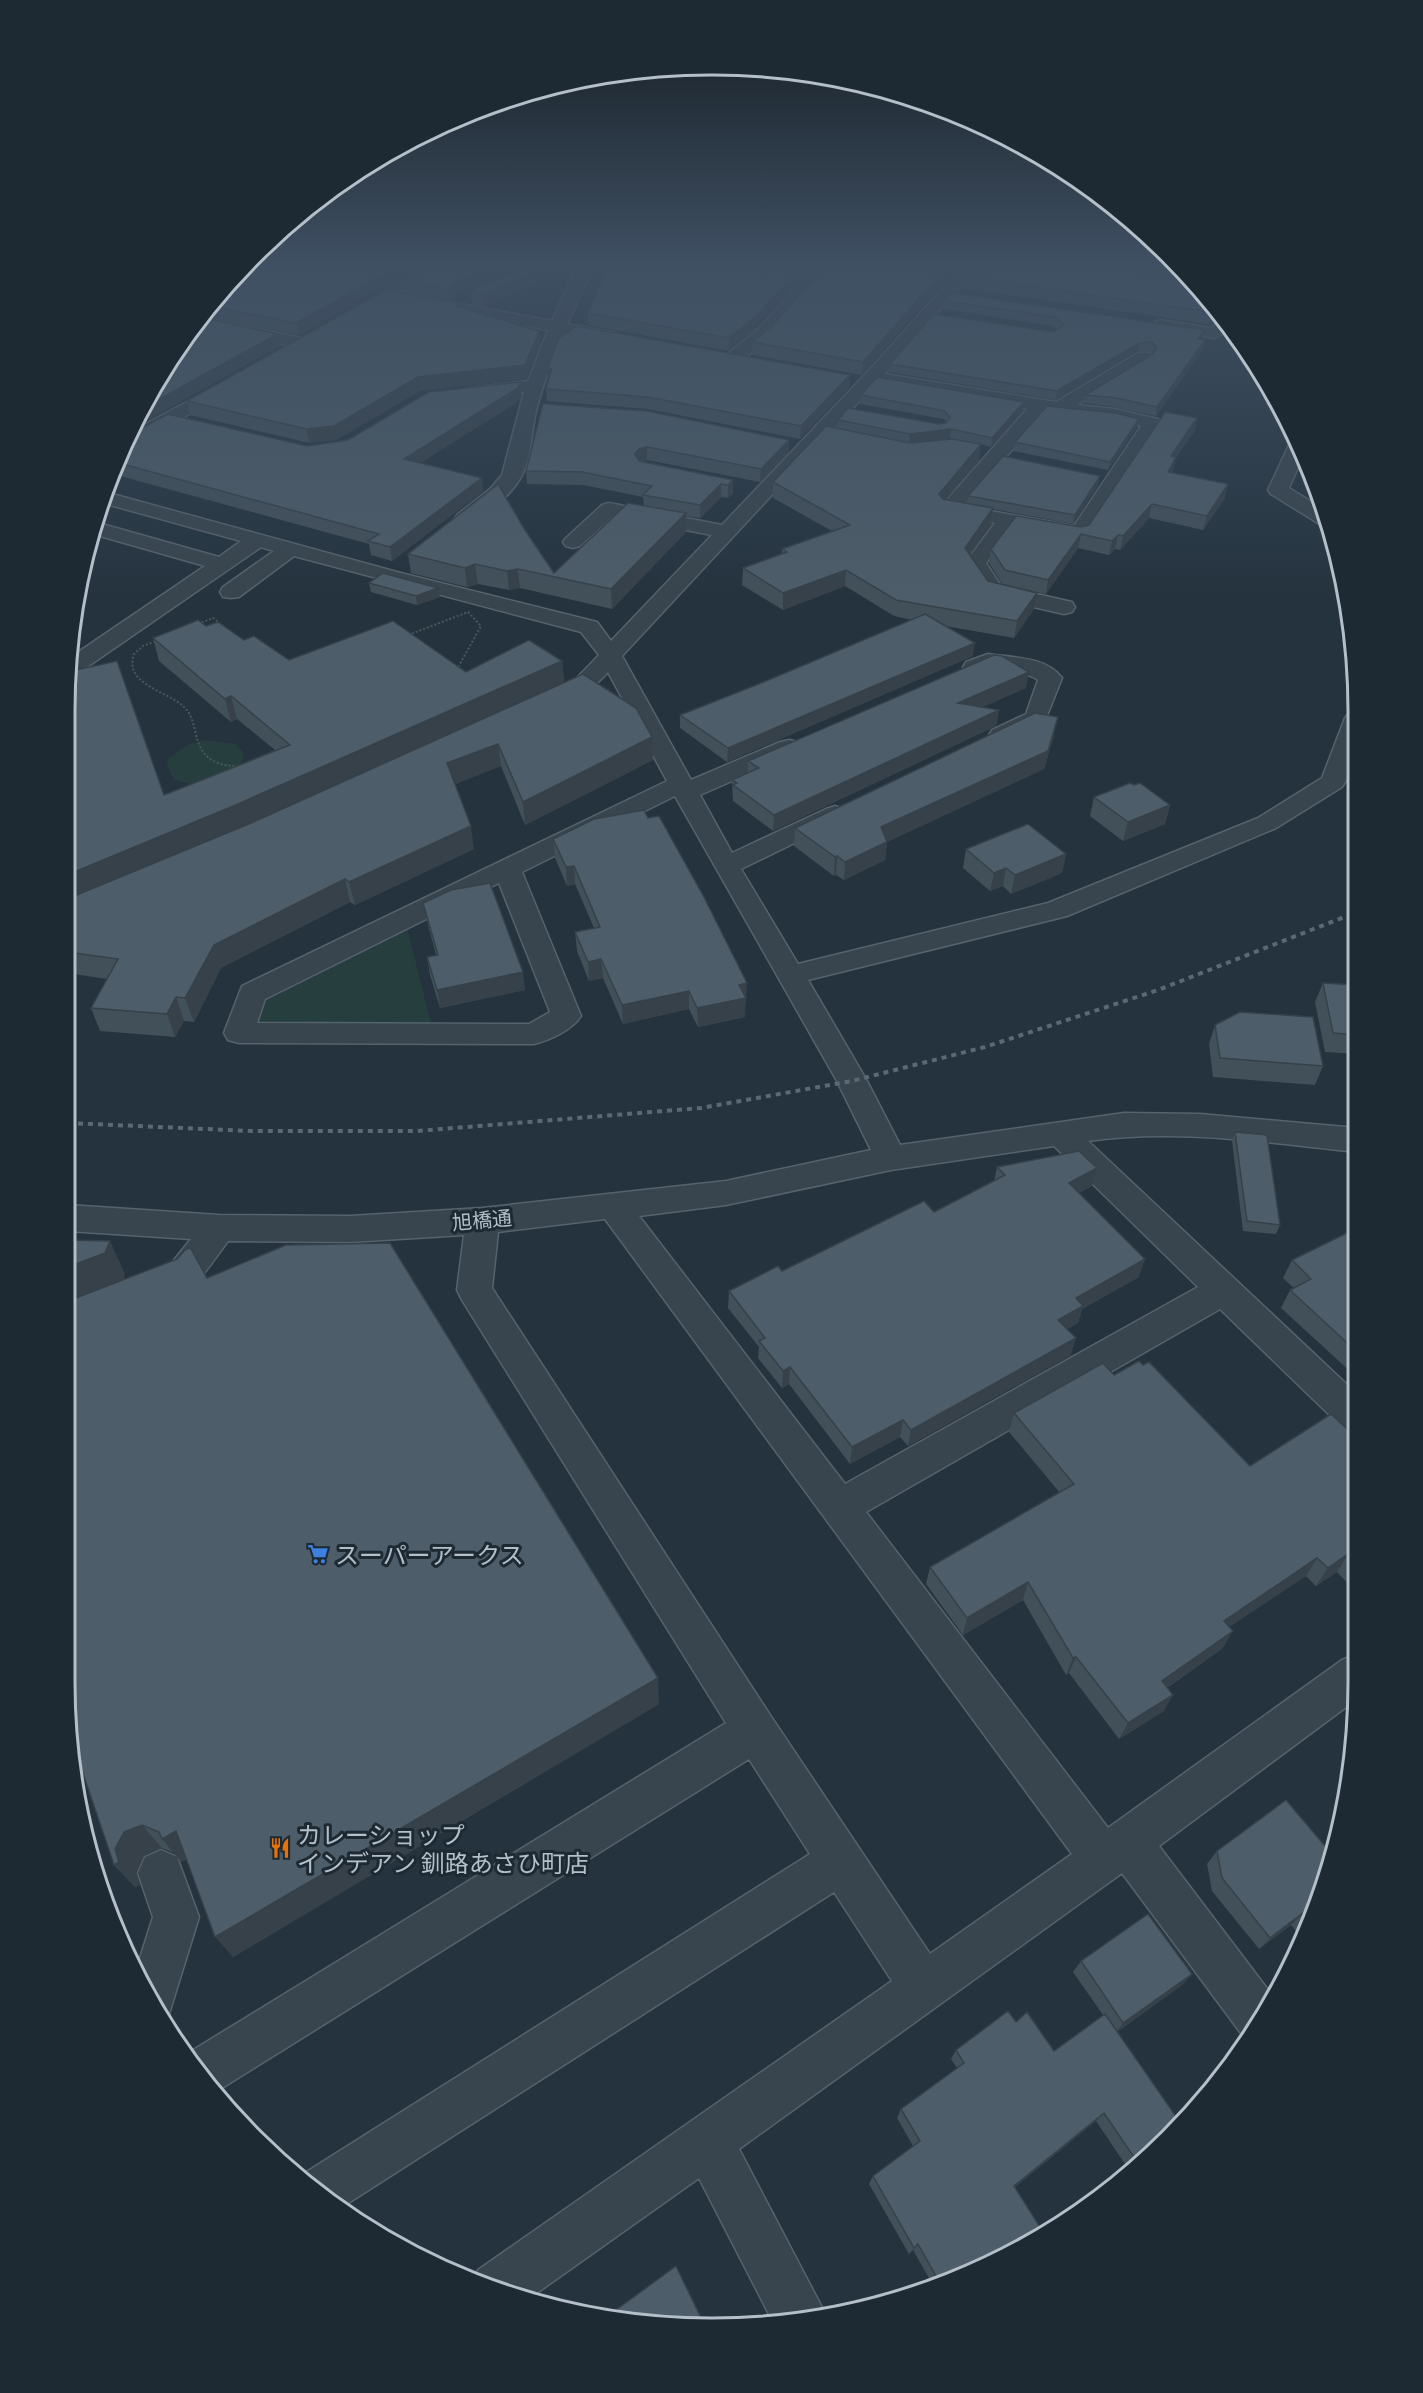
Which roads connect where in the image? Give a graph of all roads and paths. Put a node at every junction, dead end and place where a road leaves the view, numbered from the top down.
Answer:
1 (539, 375) edge
2 (867, 375) edge
3 (1115, 375) edge
4 (240, 378) edge
5 (862, 380) junction
6 (535, 386) junction
7 (459, 394) edge
8 (1040, 406) junction
9 (528, 408) junction
10 (1059, 408) junction
11 (549, 409) edge
12 (166, 413) junction
13 (201, 425) edge
14 (140, 432) edge
15 (843, 437) edge
16 (813, 440) junction
17 (783, 444) edge
18 (973, 451) edge
19 (1294, 455) edge
20 (996, 456) junction
21 (1018, 460) edge
22 (1094, 475) edge
23 (1116, 480) junction
24 (111, 501) edge
25 (1316, 514) edge
26 (1008, 520) junction
27 (102, 530) edge
28 (726, 532) junction
29 (446, 533) edge
30 (257, 540) junction
31 (573, 542) dead end
32 (290, 549) junction
33 (222, 564) junction
34 (231, 592) dead end
35 (1064, 607) dead end
36 (611, 656) junction
37 (77, 660) edge
38 (955, 675) edge
39 (527, 712) edge
40 (814, 736) edge
41 (1348, 742) edge
42 (982, 744) edge
43 (198, 746) joint
44 (682, 788) junction
45 (854, 805) edge
46 (726, 866) junction
47 (507, 868) junction
48 (791, 975) junction
49 (1059, 1132) junction
50 (1348, 1139) edge
51 (891, 1158) junction
52 (614, 1207) junction
53 (75, 1218) edge
54 (482, 1221) junction
55 (219, 1228) junction
56 (1223, 1290) junction
57 (134, 1297) edge
58 (1348, 1409) edge
59 (840, 1508) junction
60 (1348, 1681) edge
61 (755, 1730) junction
62 (1116, 1851) junction
63 (842, 1861) junction
64 (161, 1873) edge
65 (924, 1987) junction
66 (154, 1989) edge
67 (1255, 2013) edge
68 (207, 2069) edge
69 (708, 2142) junction
70 (326, 2188) edge
71 (505, 2283) edge
72 (797, 2313) edge

1 - 6 street
2 - 5 street
3 - 10 street
4 - 12 street
5 - 8 street
5 - 16 street
6 - 7 street
6 - 9 street
8 - 10 street
8 - 20 street
9 - 11 street
9 - 29 street
10 - 23 street
12 - 13 street
12 - 14 street
15 - 16 street
16 - 17 street
16 - 28 street
18 - 20 street
19 - 25 street
20 - 21 street
20 - 26 street
22 - 23 street
23 - 26 street
24 - 30 street
26 - 35 street
27 - 33 street
28 - 31 street
28 - 36 street
30 - 32 street
30 - 33 street
32 - 34 street
32 - 36 street
33 - 37 street
36 - 39 street
36 - 44 street
38 - 42 street
40 - 44 street
41 - 48 street
43 - 43 path
44 - 46 street
44 - 47 street
45 - 46 street
46 - 48 street
47 - 47 street
48 - 51 street
49 - 50 street, 旭橋通
49 - 51 street, 旭橋通
49 - 56 street
51 - 52 street, 旭橋通
52 - 54 street, 旭橋通
52 - 59 street
53 - 55 street, 旭橋通
54 - 55 street, 旭橋通
54 - 61 street
55 - 57 street
56 - 58 street
56 - 59 street
59 - 62 street
60 - 62 street
61 - 63 street
61 - 68 street
62 - 65 street
62 - 67 street
63 - 65 street
63 - 70 street
64 - 66 street
65 - 69 street
69 - 71 street
69 - 72 street

